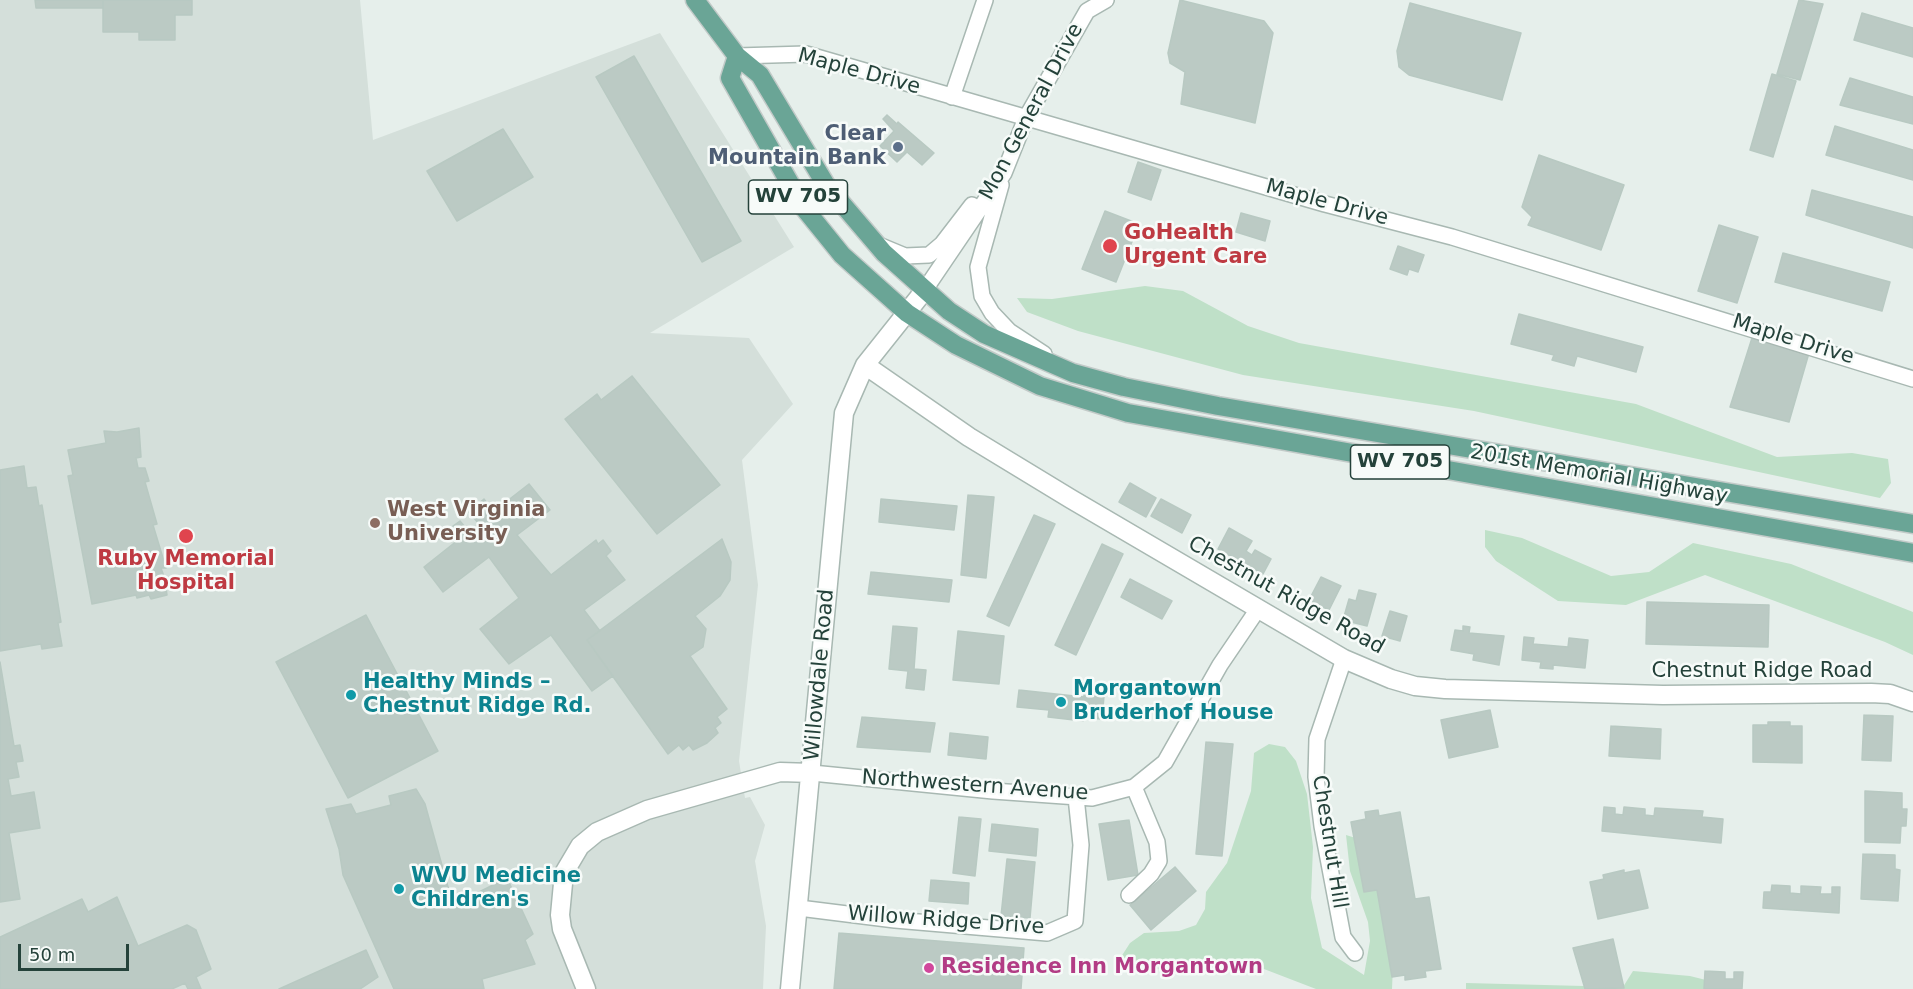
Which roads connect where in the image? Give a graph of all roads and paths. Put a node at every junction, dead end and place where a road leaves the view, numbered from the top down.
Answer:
1 (695, 0) edge
2 (985, 0) edge
3 (1106, 0) edge
4 (736, 56) junction
5 (952, 97) junction
6 (1026, 118) junction
7 (1004, 173) junction
8 (873, 242) junction
9 (924, 291) junction
10 (907, 313) junction
11 (865, 365) junction
12 (1073, 373) junction
13 (1913, 379) edge
14 (1913, 524) edge
15 (1913, 553) edge
16 (1258, 609) junction
17 (1344, 659) junction
18 (1913, 702) edge
19 (812, 773) junction
20 (1134, 787) junction
21 (1076, 797) junction
22 (1129, 895) dead end
23 (799, 908) junction
24 (1355, 953) dead end
25 (586, 989) edge
26 (790, 989) edge

1 - 4 main road, WV 705
2 - 5 street
3 - 6 street, Mon General Drive
4 - 5 street, Maple Drive
4 - 8 main road, WV 705
4 - 10 main road, WV 705
5 - 6 street, Maple Drive
6 - 7 street, Mon General Drive
6 - 13 street, Maple Drive
7 - 8 street
7 - 9 street, Mon General Drive
7 - 12 street
8 - 9 main road, WV 705
9 - 10 street
9 - 12 main road, 201st Memorial Highway / WV 705
10 - 11 street
10 - 15 main road, 201st Memorial Highway / WV 705
11 - 16 street, Chestnut Ridge Road
11 - 19 street, Willowdale Road
12 - 14 main road, 201st Memorial Highway / WV 705
16 - 17 street, Chestnut Ridge Road
16 - 20 street, Northwestern Avenue
17 - 18 street, Chestnut Ridge Road
17 - 24 street, Chestnut Hill
19 - 21 street, Northwestern Avenue
19 - 23 street, Willowdale Road
19 - 25 street
20 - 21 street, Northwestern Avenue
20 - 22 street
21 - 23 street, Willow Ridge Drive
23 - 26 street, Willowdale Road

